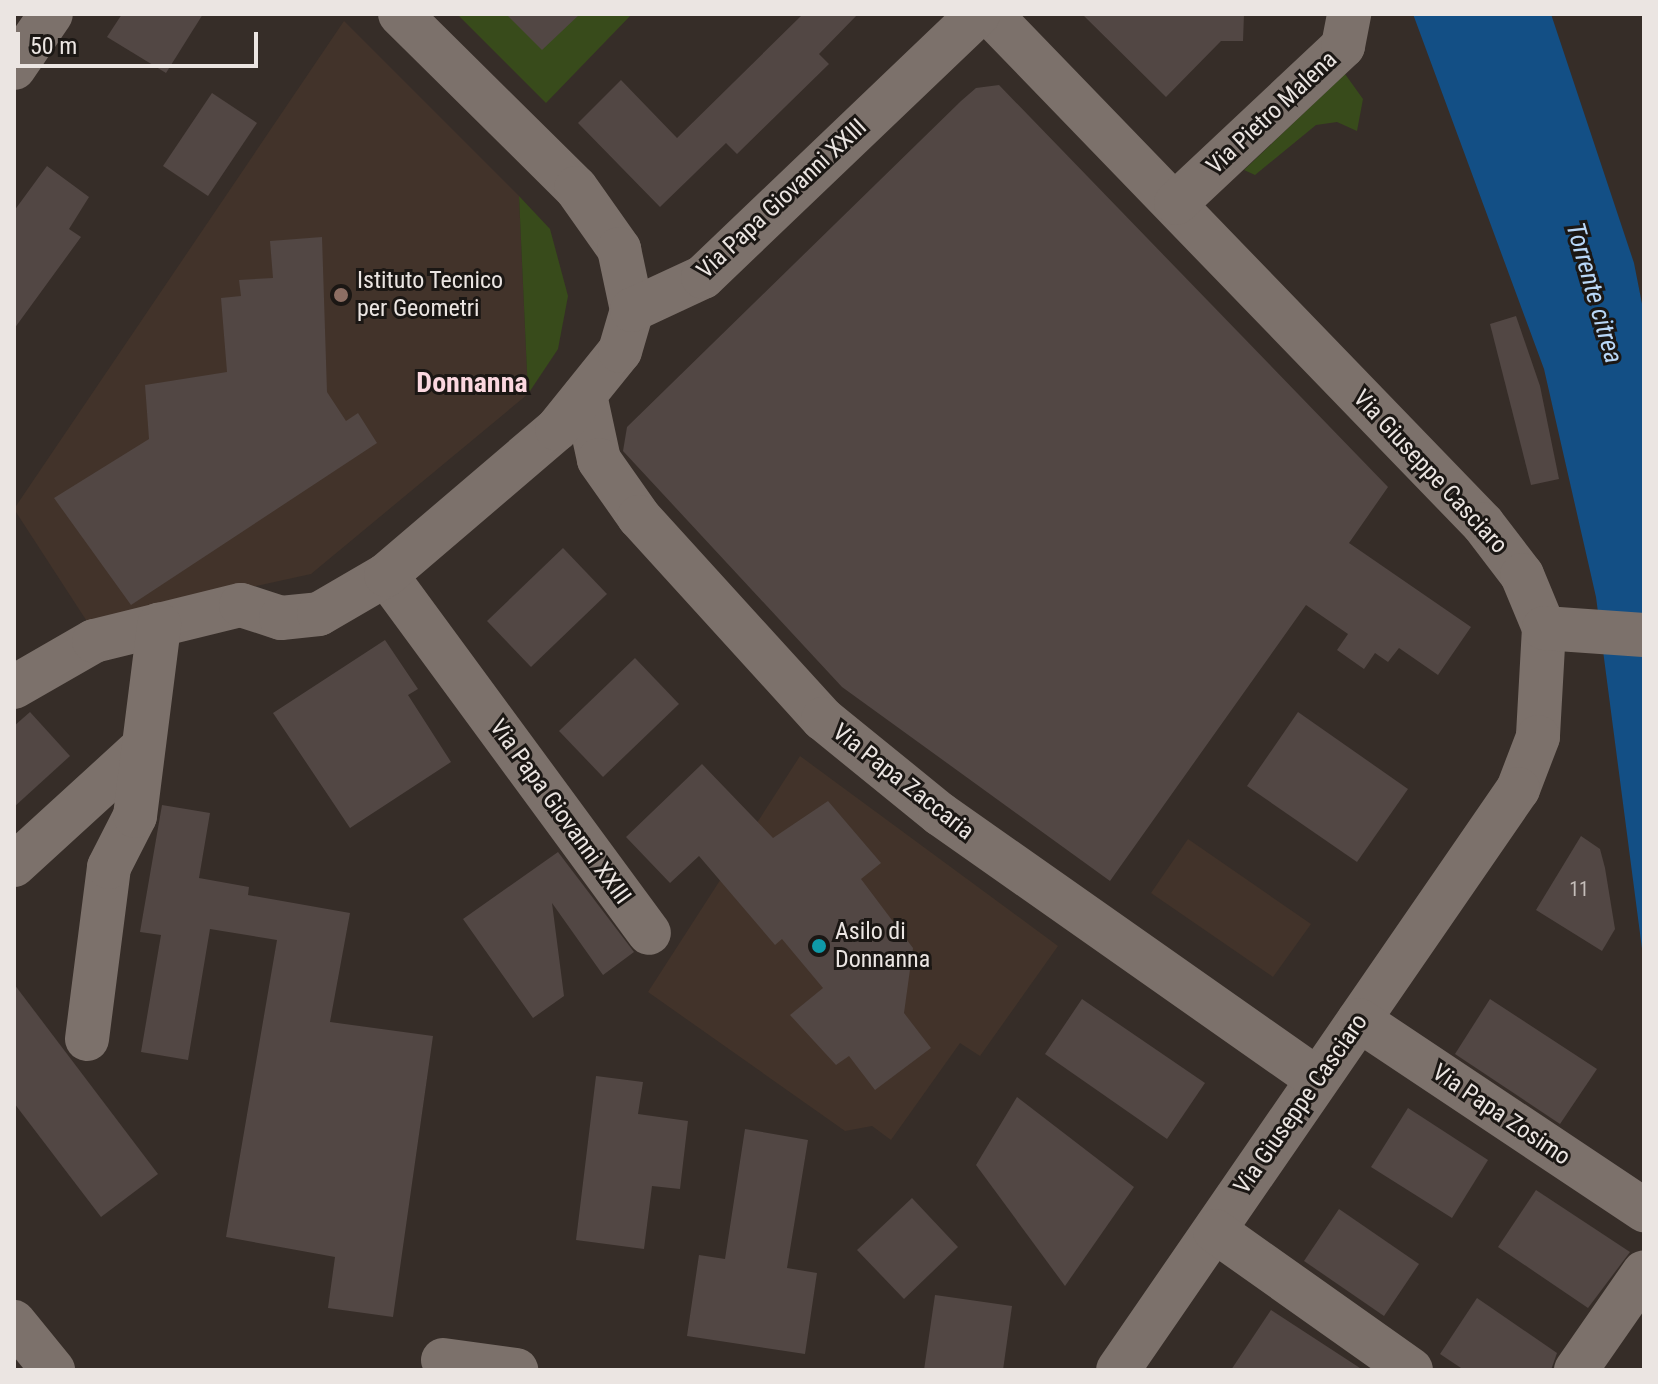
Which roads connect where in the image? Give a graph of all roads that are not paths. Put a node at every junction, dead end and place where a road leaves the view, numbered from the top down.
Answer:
1 (400, 14) edge
2 (978, 14) edge
3 (990, 14) edge
4 (1349, 14) edge
5 (1176, 203) junction
6 (632, 310) junction
7 (585, 395) junction
8 (386, 575) junction
9 (159, 625) junction
10 (1544, 628) junction
11 (1644, 635) edge
12 (14, 687) edge
13 (142, 748) junction
14 (14, 865) edge
15 (649, 933) dead end
16 (1359, 1020) junction
17 (87, 1039) dead end
18 (1317, 1079) junction
19 (1644, 1210) edge
20 (1215, 1231) junction
21 (1644, 1272) edge
22 (14, 1322) edge
23 (443, 1360) dead end
24 (53, 1370) edge
25 (516, 1370) edge
26 (1118, 1370) edge
27 (1411, 1370) edge
28 (1576, 1370) edge

1 - 6 street
2 - 6 street, Via Papa Giovanni XXIII
3 - 5 street, Via Giuseppe Casciaro
4 - 5 street, Via Pietro Malena
5 - 10 street, Via Giuseppe Casciaro
6 - 7 street
7 - 8 street
7 - 18 street, Via Papa Zaccaria
8 - 9 street
8 - 15 street, Via Papa Giovanni XXIII
9 - 12 street
9 - 13 street
10 - 11 street
10 - 16 street, Via Giuseppe Casciaro
13 - 14 street
13 - 17 street
16 - 18 street, Via Giuseppe Casciaro
16 - 19 street, Via Papa Zosimo
18 - 20 street, Via Giuseppe Casciaro
20 - 26 street, Via Giuseppe Casciaro
20 - 27 street
21 - 28 street
22 - 24 street
23 - 25 street

